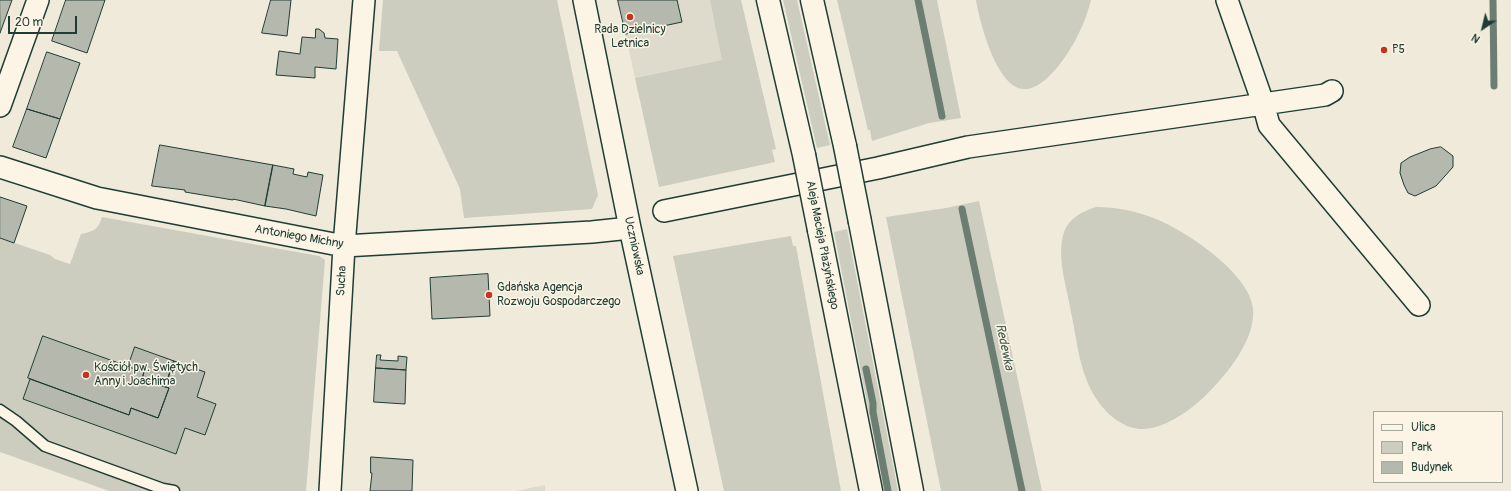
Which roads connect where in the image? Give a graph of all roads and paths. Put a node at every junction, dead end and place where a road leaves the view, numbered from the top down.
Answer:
1 (38, 0) edge
2 (364, 0) edge
3 (584, 0) edge
4 (768, 0) edge
5 (812, 0) edge
6 (1227, 0) edge
7 (1332, 91) dead end
8 (1263, 103) junction
9 (0, 106) edge
10 (0, 167) edge
11 (664, 211) dead end
12 (630, 228) junction
13 (344, 246) junction
14 (1419, 305) dead end
15 (0, 410) edge
16 (174, 491) edge
17 (330, 491) edge
18 (687, 491) edge
19 (871, 491) edge
20 (912, 491) edge

1 - 9 street
2 - 13 street, Sucha
3 - 12 street, Uczniowska
4 - 19 main road, Aleja Macieja Płażyńskiego, bridge
5 - 20 main road, bridge
6 - 8 street
7 - 8 street
8 - 11 street
8 - 14 street
10 - 13 street, Antoniego Michny
12 - 13 street, Antoniego Michny
12 - 18 street, Uczniowska
13 - 17 street, Sucha
15 - 16 lane

